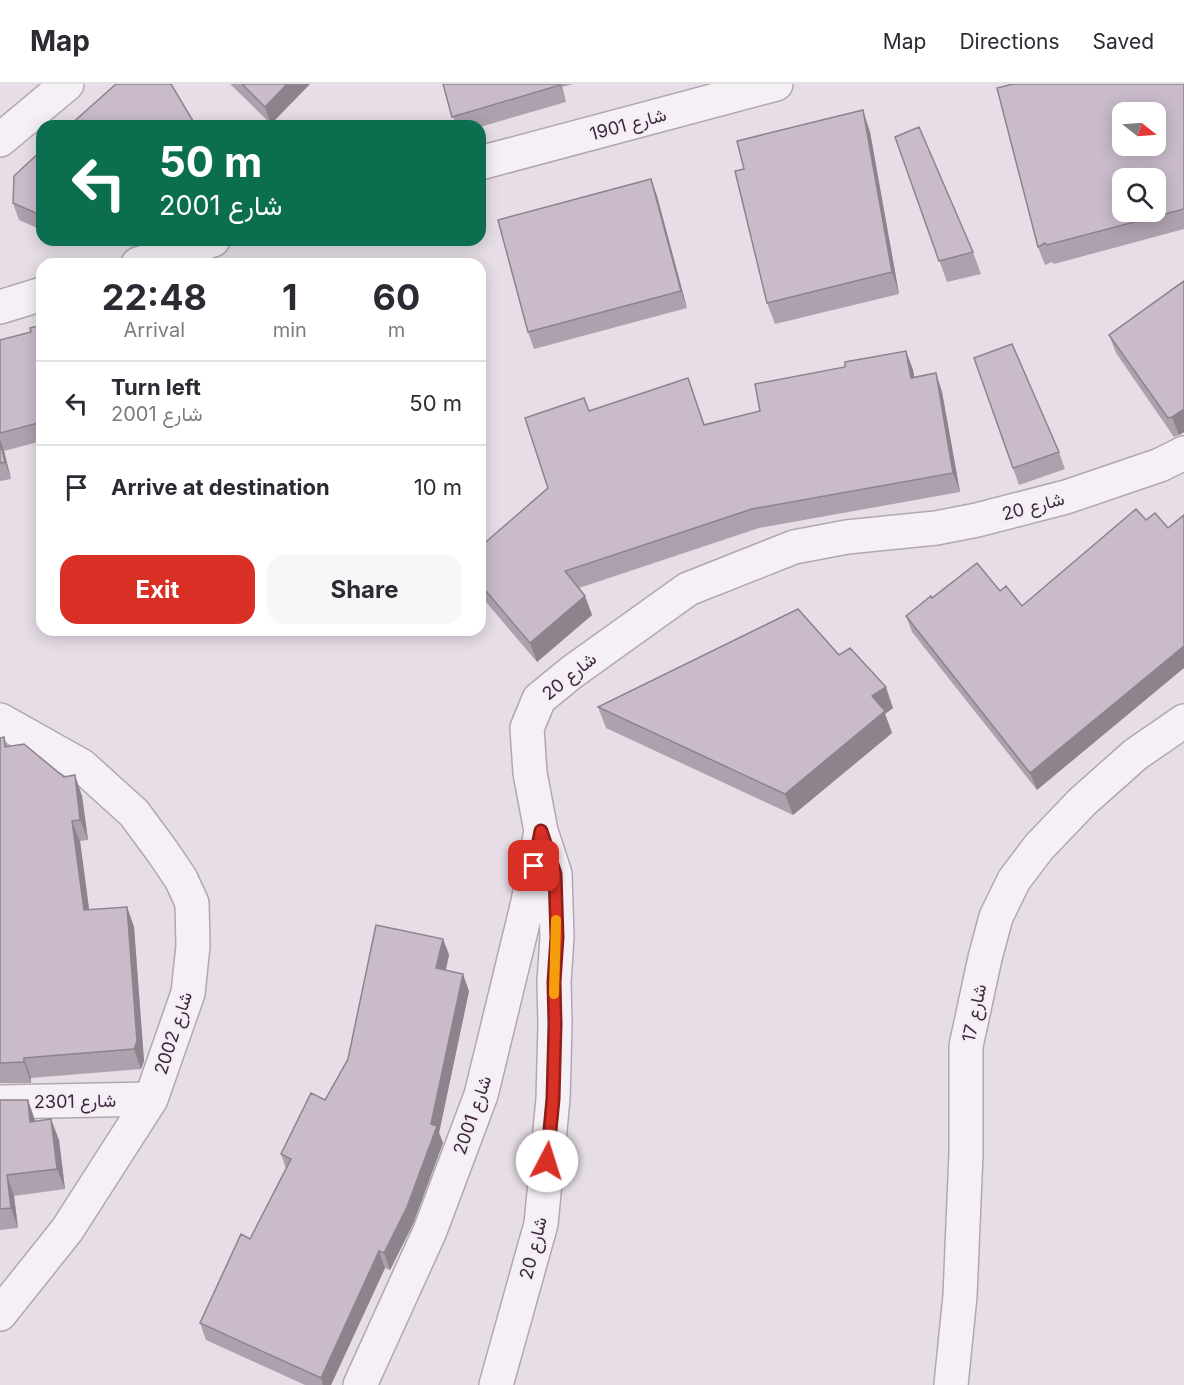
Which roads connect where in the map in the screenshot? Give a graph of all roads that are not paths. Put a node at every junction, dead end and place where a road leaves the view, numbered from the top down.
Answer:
1 (67, 84) edge
2 (776, 84) edge
3 (0, 140) edge
4 (486, 161) edge
5 (194, 246) edge
6 (157, 258) edge
7 (36, 296) edge
8 (0, 307) edge
9 (1184, 453) edge
10 (0, 720) edge
11 (1184, 721) edge
12 (541, 831) junction
13 (151, 1099) junction
14 (0, 1102) edge
15 (0, 1314) edge
16 (360, 1385) edge
17 (496, 1385) edge
18 (951, 1385) edge

1 - 3 street
2 - 4 street, شارع 1901
5 - 6 street
7 - 8 street
9 - 12 street, شارع 20
10 - 13 street, شارع 2002
11 - 18 street, شارع 17
12 - 16 street, شارع 2001
12 - 17 street, شارع 20
13 - 14 street, شارع 2301
13 - 15 street, شارع 2002

